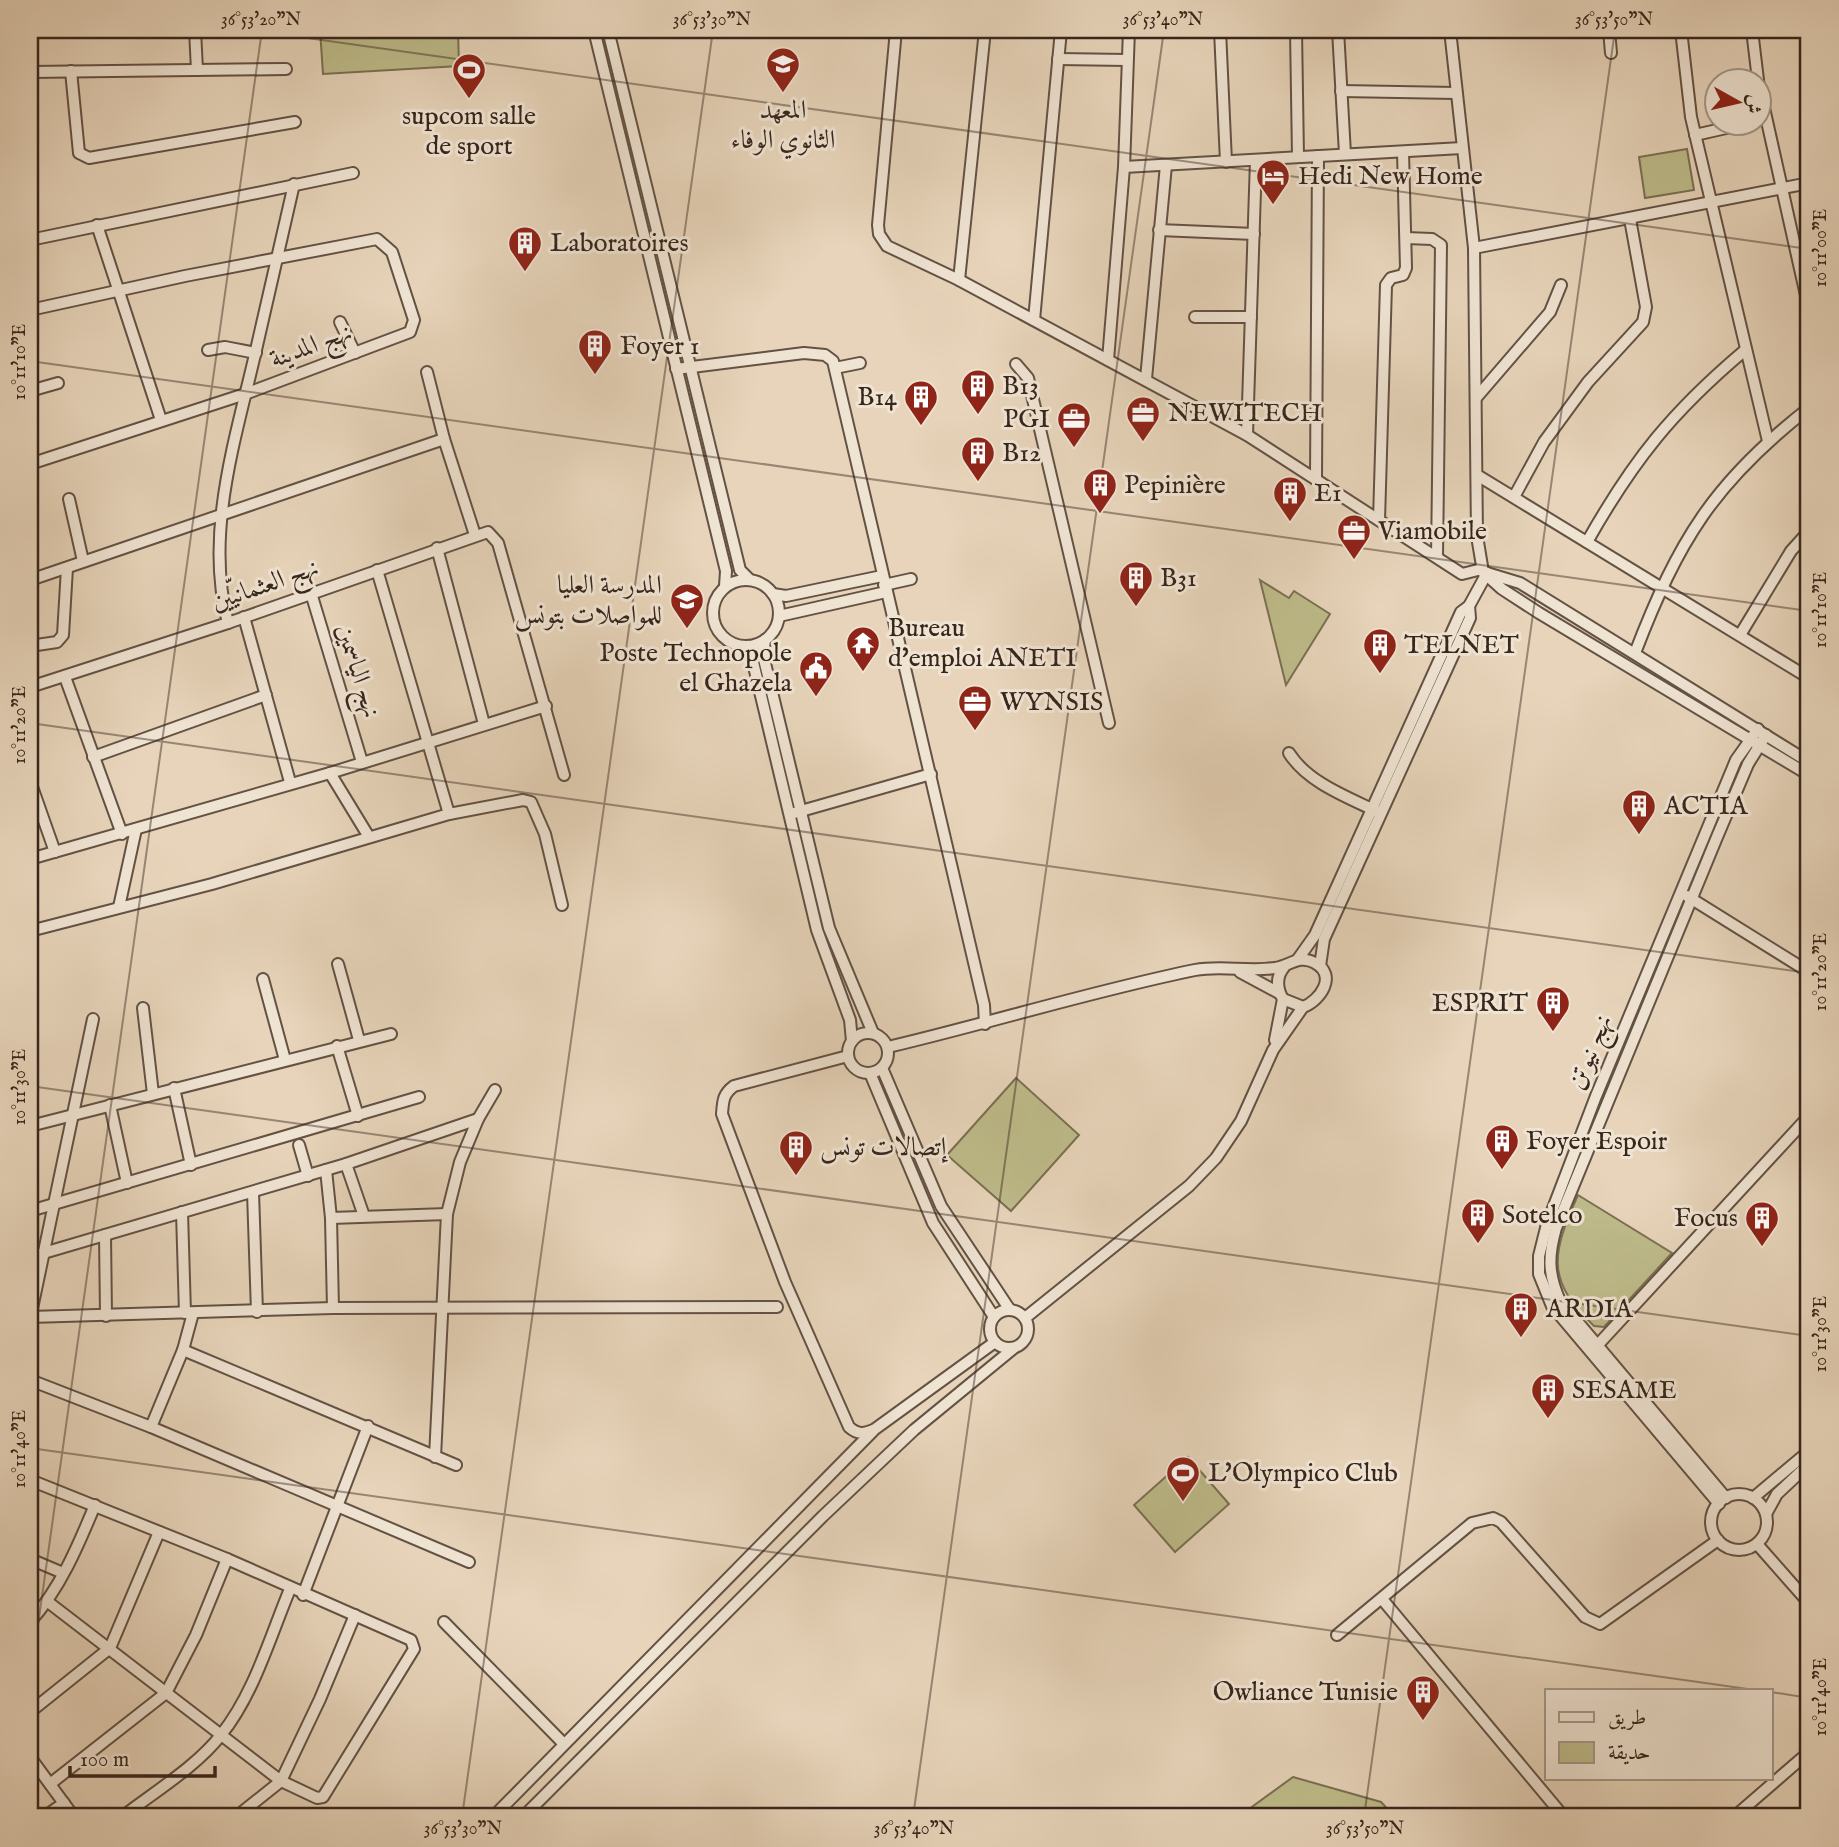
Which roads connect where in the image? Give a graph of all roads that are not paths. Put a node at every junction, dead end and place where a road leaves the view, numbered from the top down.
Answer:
1 (195, 30) edge
2 (594, 30) edge
3 (608, 30) edge
4 (895, 30) edge
5 (985, 30) edge
6 (1061, 30) edge
7 (1129, 30) edge
8 (1220, 30) edge
9 (1296, 30) edge
10 (1338, 30) edge
11 (1450, 30) edge
12 (1609, 30) edge
13 (1681, 30) edge
14 (1752, 30) edge
15 (1611, 53) dead end
16 (1058, 59) junction
17 (1127, 60) junction
18 (1756, 66) edge
19 (286, 69) dead end
20 (197, 70) junction
21 (71, 71) junction
22 (30, 72) edge
23 (1341, 90) junction
24 (1456, 93) junction
25 (295, 122) dead end
26 (1702, 133) edge
27 (1695, 135) junction
28 (1767, 136) edge
29 (1462, 148) junction
30 (1403, 152) junction
31 (1345, 154) junction
32 (1318, 156) junction
33 (1298, 157) junction
34 (1256, 160) junction
35 (1226, 162) junction
36 (1166, 165) junction
37 (1124, 167) junction
38 (353, 173) dead end
39 (1809, 183) edge
40 (294, 184) junction
41 (1782, 188) junction
42 (1710, 203) junction
43 (1630, 219) junction
44 (97, 225) junction
45 (1159, 230) junction
46 (1254, 234) junction
47 (1405, 238) junction
48 (30, 240) edge
49 (1474, 248) junction
50 (277, 257) junction
51 (959, 280) junction
52 (1561, 285) dead end
53 (116, 290) junction
54 (1809, 309) edge
55 (30, 310) edge
56 (1195, 317) dead end
57 (1251, 317) junction
58 (1034, 320) junction
59 (340, 322) dead end
60 (208, 350) dead end
61 (1744, 351) junction
62 (256, 353) junction
63 (355, 353) junction
64 (1108, 360) junction
65 (859, 363) dead end
66 (1016, 364) dead end
67 (691, 366) junction
68 (835, 368) junction
69 (676, 369) junction
70 (427, 372) dead end
71 (1146, 379) junction
72 (58, 383) dead end
73 (30, 391) edge
74 (245, 394) junction
75 (1476, 398) junction
76 (1809, 408) edge
77 (161, 420) junction
78 (1247, 435) junction
79 (444, 439) junction
80 (1768, 441) junction
81 (30, 464) edge
82 (1477, 475) junction
83 (1316, 477) junction
84 (1514, 497) junction
85 (69, 499) dead end
86 (221, 517) junction
87 (1379, 520) junction
88 (1809, 531) edge
89 (475, 535) junction
90 (1587, 542) junction
91 (438, 548) junction
92 (1437, 557) junction
93 (83, 561) junction
94 (67, 568) junction
95 (377, 570) junction
96 (1484, 571) junction
97 (911, 579) dead end
98 (30, 580) edge
99 (750, 580) junction
100 (884, 584) junction
101 (725, 586) junction
102 (1660, 586) junction
103 (311, 593) junction
104 (773, 594) junction
105 (779, 616) junction
106 (244, 617) junction
107 (228, 623) junction
108 (1740, 635) junction
109 (765, 640) junction
110 (30, 646) edge
111 (744, 647) junction
112 (1635, 653) junction
113 (65, 677) junction
114 (1809, 678) edge
115 (30, 687) edge
116 (266, 695) junction
117 (546, 706) junction
118 (1109, 723) dead end
119 (484, 724) junction
120 (1758, 736) junction
121 (427, 742) junction
122 (1289, 753) dead end
123 (93, 757) junction
124 (1809, 757) edge
125 (362, 762) junction
126 (330, 773) junction
127 (931, 774) junction
128 (564, 775) dead end
129 (1809, 775) edge
130 (30, 781) edge
131 (290, 782) junction
132 (1376, 811) junction
133 (800, 812) junction
134 (449, 814) junction
135 (788, 814) junction
136 (136, 830) junction
137 (122, 834) junction
138 (369, 837) junction
139 (55, 852) junction
140 (30, 859) edge
141 (1681, 894) junction
142 (1692, 899) junction
143 (562, 905) dead end
144 (119, 908) junction
145 (30, 931) edge
146 (1298, 959) junction
147 (338, 964) dead end
148 (1285, 966) junction
149 (1320, 966) junction
150 (1235, 970) junction
151 (1809, 972) edge
152 (263, 979) dead end
153 (1281, 996) junction
154 (1303, 1007) junction
155 (143, 1008) dead end
156 (93, 1019) dead end
157 (985, 1024) junction
158 (873, 1033) junction
159 (391, 1034) dead end
160 (359, 1040) junction
161 (852, 1041) junction
162 (337, 1046) junction
163 (888, 1047) junction
164 (1273, 1050) junction
165 (848, 1056) junction
166 (285, 1060) junction
167 (882, 1068) junction
168 (870, 1073) junction
169 (174, 1088) junction
170 (495, 1090) dead end
171 (153, 1094) junction
172 (419, 1097) dead end
173 (110, 1105) junction
174 (73, 1114) junction
175 (358, 1115) junction
176 (1809, 1116) edge
177 (478, 1119) junction
178 (30, 1126) edge
179 (299, 1145) dead end
180 (346, 1164) junction
181 (191, 1165) junction
182 (326, 1170) junction
183 (308, 1176) junction
184 (127, 1183) junction
185 (253, 1192) junction
186 (52, 1205) junction
187 (30, 1211) edge
188 (182, 1212) junction
189 (447, 1214) junction
190 (364, 1216) junction
191 (331, 1218) junction
192 (105, 1236) junction
193 (43, 1254) junction
194 (30, 1257) edge
195 (1546, 1280) junction
196 (777, 1307) dead end
197 (333, 1308) junction
198 (443, 1309) junction
199 (1010, 1310) junction
200 (257, 1312) junction
201 (189, 1313) junction
202 (106, 1315) junction
203 (30, 1317) edge
204 (994, 1317) junction
205 (1025, 1318) junction
206 (995, 1342) junction
207 (1014, 1348) junction
208 (183, 1350) junction
209 (1593, 1350) junction
210 (30, 1380) edge
211 (368, 1426) junction
212 (151, 1427) junction
213 (875, 1429) junction
214 (1809, 1451) edge
215 (435, 1457) junction
216 (1809, 1464) edge
217 (456, 1465) dead end
218 (30, 1480) edge
219 (1753, 1498) junction
220 (1722, 1501) junction
221 (94, 1505) junction
222 (338, 1506) junction
223 (1766, 1514) junction
224 (159, 1532) junction
225 (1718, 1540) junction
226 (1757, 1544) junction
227 (30, 1559) edge
228 (227, 1559) junction
229 (469, 1562) dead end
230 (63, 1573) junction
231 (290, 1589) junction
232 (303, 1595) junction
233 (1382, 1599) junction
234 (48, 1602) junction
235 (1809, 1603) edge
236 (355, 1615) junction
237 (30, 1622) edge
238 (444, 1622) dead end
239 (1337, 1635) dead end
240 (110, 1648) junction
241 (166, 1693) junction
242 (30, 1712) edge
243 (221, 1735) junction
244 (564, 1743) junction
245 (1809, 1752) edge
246 (30, 1757) edge
247 (281, 1781) junction
248 (50, 1784) junction
249 (64, 1803) junction
250 (44, 1817) edge
251 (74, 1817) edge
252 (122, 1817) edge
253 (236, 1817) edge
254 (492, 1817) edge
255 (523, 1817) edge
256 (1564, 1817) edge
257 (1734, 1817) edge

1 - 20 street
2 - 69 street
3 - 67 street
4 - 51 street
5 - 51 street
6 - 16 street
7 - 17 street
8 - 35 street
9 - 33 street
10 - 23 street
11 - 24 street
12 - 15 street
13 - 27 street
14 - 18 street
16 - 17 street
16 - 58 street
17 - 37 street
19 - 20 street
20 - 21 street
21 - 22 street
21 - 25 street
23 - 24 street
23 - 31 street
24 - 29 street
26 - 27 street
27 - 42 street
28 - 41 street
29 - 30 street
29 - 49 street
30 - 31 street
30 - 47 street
31 - 32 street
32 - 33 street
32 - 83 street
33 - 34 street
34 - 35 street
34 - 46 street
35 - 36 street
36 - 37 street
36 - 45 street
37 - 64 street
38 - 40 street
39 - 41 street
40 - 44 street
40 - 50 street
41 - 42 street
41 - 54 street
42 - 43 street
42 - 61 street
43 - 49 street
43 - 84 street
44 - 48 street
44 - 53 street
45 - 46 street
45 - 71 street
46 - 57 street
47 - 87 street
47 - 92 street
49 - 75 street
50 - 53 street
50 - 62 street
50 - 63 street, نهج المدينة
51 - 58 street
52 - 75 street
53 - 55 street
53 - 77 street
56 - 57 street
57 - 78 street
58 - 64 street
59 - 63 street
60 - 62 street
61 - 80 street
61 - 90 street
62 - 74 street
63 - 74 street, نهج المدينة
64 - 71 street
65 - 68 street
66 - 118 street
67 - 68 street
67 - 69 street
67 - 99 street
68 - 100 street
69 - 101 street
70 - 79 street
71 - 78 street
72 - 73 street
74 - 77 street, نهج المدينة
74 - 86 street
75 - 82 street
76 - 80 street
77 - 81 street, نهج المدينة
78 - 83 street
79 - 86 street
79 - 89 street
80 - 102 street
82 - 84 street
82 - 96 street
83 - 87 street
84 - 90 street
85 - 93 street
86 - 93 street
86 - 107 street
87 - 92 street
88 - 108 street
89 - 91 street, نهج العثمانيّين
89 - 117 street
90 - 102 street
91 - 95 street, نهج العثمانيّين
91 - 119 street
92 - 96 street
93 - 94 street
94 - 98 street
94 - 110 street
95 - 103 street, نهج العثمانيّين
95 - 121 street
96 - 112 street
96 - 120 street
96 - 132 street
97 - 100 street
99 - 101 street
99 - 104 street
100 - 104 street
100 - 105 street
100 - 127 street
101 - 111 street
102 - 108 street
102 - 112 street
103 - 106 street, نهج العثمانيّين
103 - 125 street, نهج الياسمين
104 - 105 street
105 - 109 street
106 - 107 street, نهج العثمانيّين
106 - 116 street
107 - 113 street, نهج العثمانيّين
108 - 114 street
109 - 111 street
109 - 133 street
111 - 135 street
112 - 120 street
113 - 115 street, نهج العثمانيّين
113 - 123 street
116 - 123 street
116 - 131 street
117 - 119 street
117 - 128 street
119 - 121 street
120 - 124 street
120 - 129 street
120 - 141 street, نهج نيوتن
120 - 142 street, نهج نيوتن
121 - 125 street
121 - 134 street
122 - 132 street
123 - 137 street
125 - 126 street
126 - 131 street
126 - 138 street
127 - 133 street
127 - 157 street
130 - 139 street
131 - 136 street
132 - 146 street
132 - 149 street
133 - 135 street
133 - 158 street
134 - 138 street
134 - 143 street
135 - 161 street
136 - 137 street
136 - 144 street
137 - 139 street
138 - 144 street
139 - 140 street
141 - 142 street
141 - 195 street, نهج نيوتن
142 - 151 street
142 - 195 street, نهج نيوتن
144 - 145 street
146 - 148 street
146 - 149 street
147 - 160 street
148 - 150 street
148 - 153 street
149 - 154 street
150 - 153 street
150 - 157 street
152 - 166 street
153 - 154 street
153 - 164 street
154 - 164 street
155 - 171 street
156 - 174 street
157 - 163 street
158 - 161 street
158 - 163 street
159 - 160 street
160 - 162 street
161 - 165 street
162 - 166 street
162 - 175 street
163 - 167 street
164 - 205 street
165 - 168 street
165 - 213 street
166 - 169 street
167 - 168 street
167 - 199 street
168 - 204 street
169 - 171 street
169 - 181 street
170 - 177 street
171 - 173 street
172 - 175 street
173 - 174 street
173 - 184 street
174 - 178 street
174 - 186 street
175 - 181 street
176 - 209 street
177 - 180 street
177 - 189 street
179 - 183 street
180 - 182 street
180 - 190 street
181 - 184 street
182 - 183 street
182 - 191 street
183 - 185 street
184 - 186 street
185 - 188 street
185 - 200 street
186 - 187 street
186 - 193 street
188 - 192 street
188 - 201 street
189 - 190 street
189 - 198 street
190 - 191 street
191 - 197 street
192 - 193 street
192 - 202 street
193 - 194 street
193 - 203 street
195 - 209 street, نهج نيوتن
196 - 198 street
197 - 198 street
197 - 200 street
198 - 215 street
199 - 204 street
199 - 205 street
200 - 201 street
201 - 202 street
201 - 208 street
202 - 203 street
204 - 206 street
205 - 207 street
206 - 207 street
206 - 213 street
207 - 255 street
208 - 211 street
208 - 212 street
209 - 220 street, نهج نيوتن
210 - 212 street
211 - 215 street
211 - 222 street
212 - 222 street
213 - 244 street
214 - 219 street
215 - 217 street
216 - 223 street
218 - 221 street
219 - 220 street
219 - 223 street
220 - 225 street
221 - 224 street
221 - 230 street
222 - 229 street
222 - 232 street
223 - 226 street
224 - 228 street
224 - 240 street
225 - 226 street
225 - 233 street
226 - 235 street
227 - 230 street
228 - 231 street
228 - 241 street
230 - 234 street
231 - 232 street
231 - 243 street
232 - 236 street
233 - 239 street
233 - 256 street
234 - 237 street
234 - 240 street
236 - 247 street
236 - 247 street
238 - 244 street
240 - 241 street
240 - 242 street
241 - 243 street
241 - 248 street
243 - 247 street
243 - 252 street
244 - 254 street
245 - 257 street
246 - 248 street
247 - 253 street
248 - 249 street
249 - 250 street
249 - 251 street

